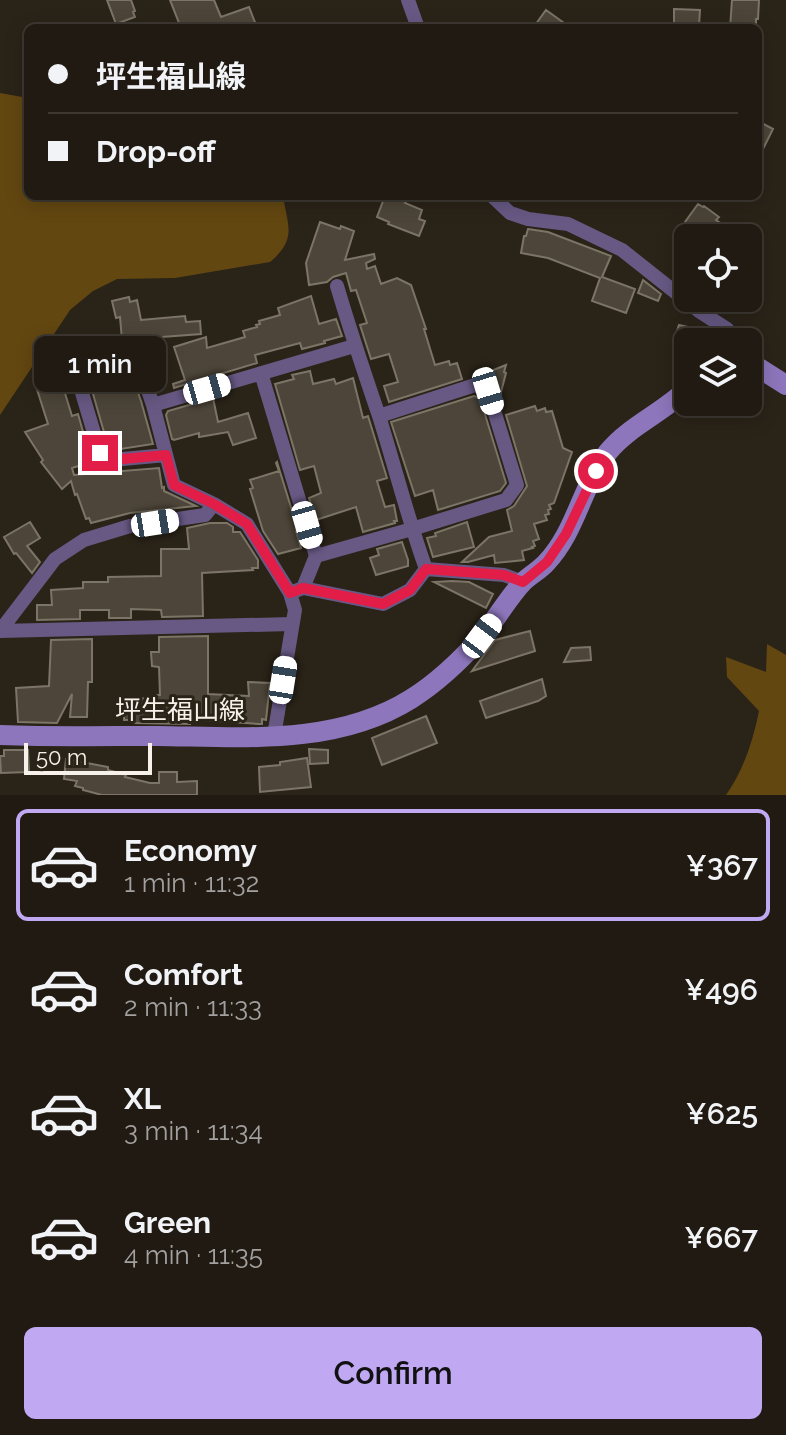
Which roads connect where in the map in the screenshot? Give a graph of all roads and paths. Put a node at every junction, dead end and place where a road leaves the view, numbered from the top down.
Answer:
1 (408, 0) edge
2 (417, 24) edge
3 (496, 200) edge
4 (337, 286) dead end
5 (725, 328) edge
6 (354, 346) junction
7 (762, 370) edge
8 (261, 373) junction
9 (786, 385) edge
10 (674, 399) edge
11 (153, 405) junction
12 (379, 416) junction
13 (166, 455) junction
14 (214, 504) junction
15 (412, 529) junction
16 (316, 556) junction
17 (426, 569) junction
18 (523, 582) junction
19 (297, 591) junction
20 (292, 624) junction
21 (0, 631) edge
22 (0, 735) edge
23 (274, 736) junction

1 - 2 street
3 - 5 street
4 - 6 street
6 - 8 street
6 - 12 street
7 - 9 main road
8 - 11 street
8 - 16 street
10 - 18 main road, 坪生福山線
11 - 13 street
11 - 13 street
12 - 15 street
12 - 15 street
13 - 14 street
14 - 19 street
14 - 21 street
15 - 16 street
15 - 17 street
16 - 19 street
17 - 18 street
17 - 19 street
18 - 23 main road, 坪生福山線
19 - 20 street
20 - 21 street
20 - 23 street
22 - 23 main road, 坪生福山線

